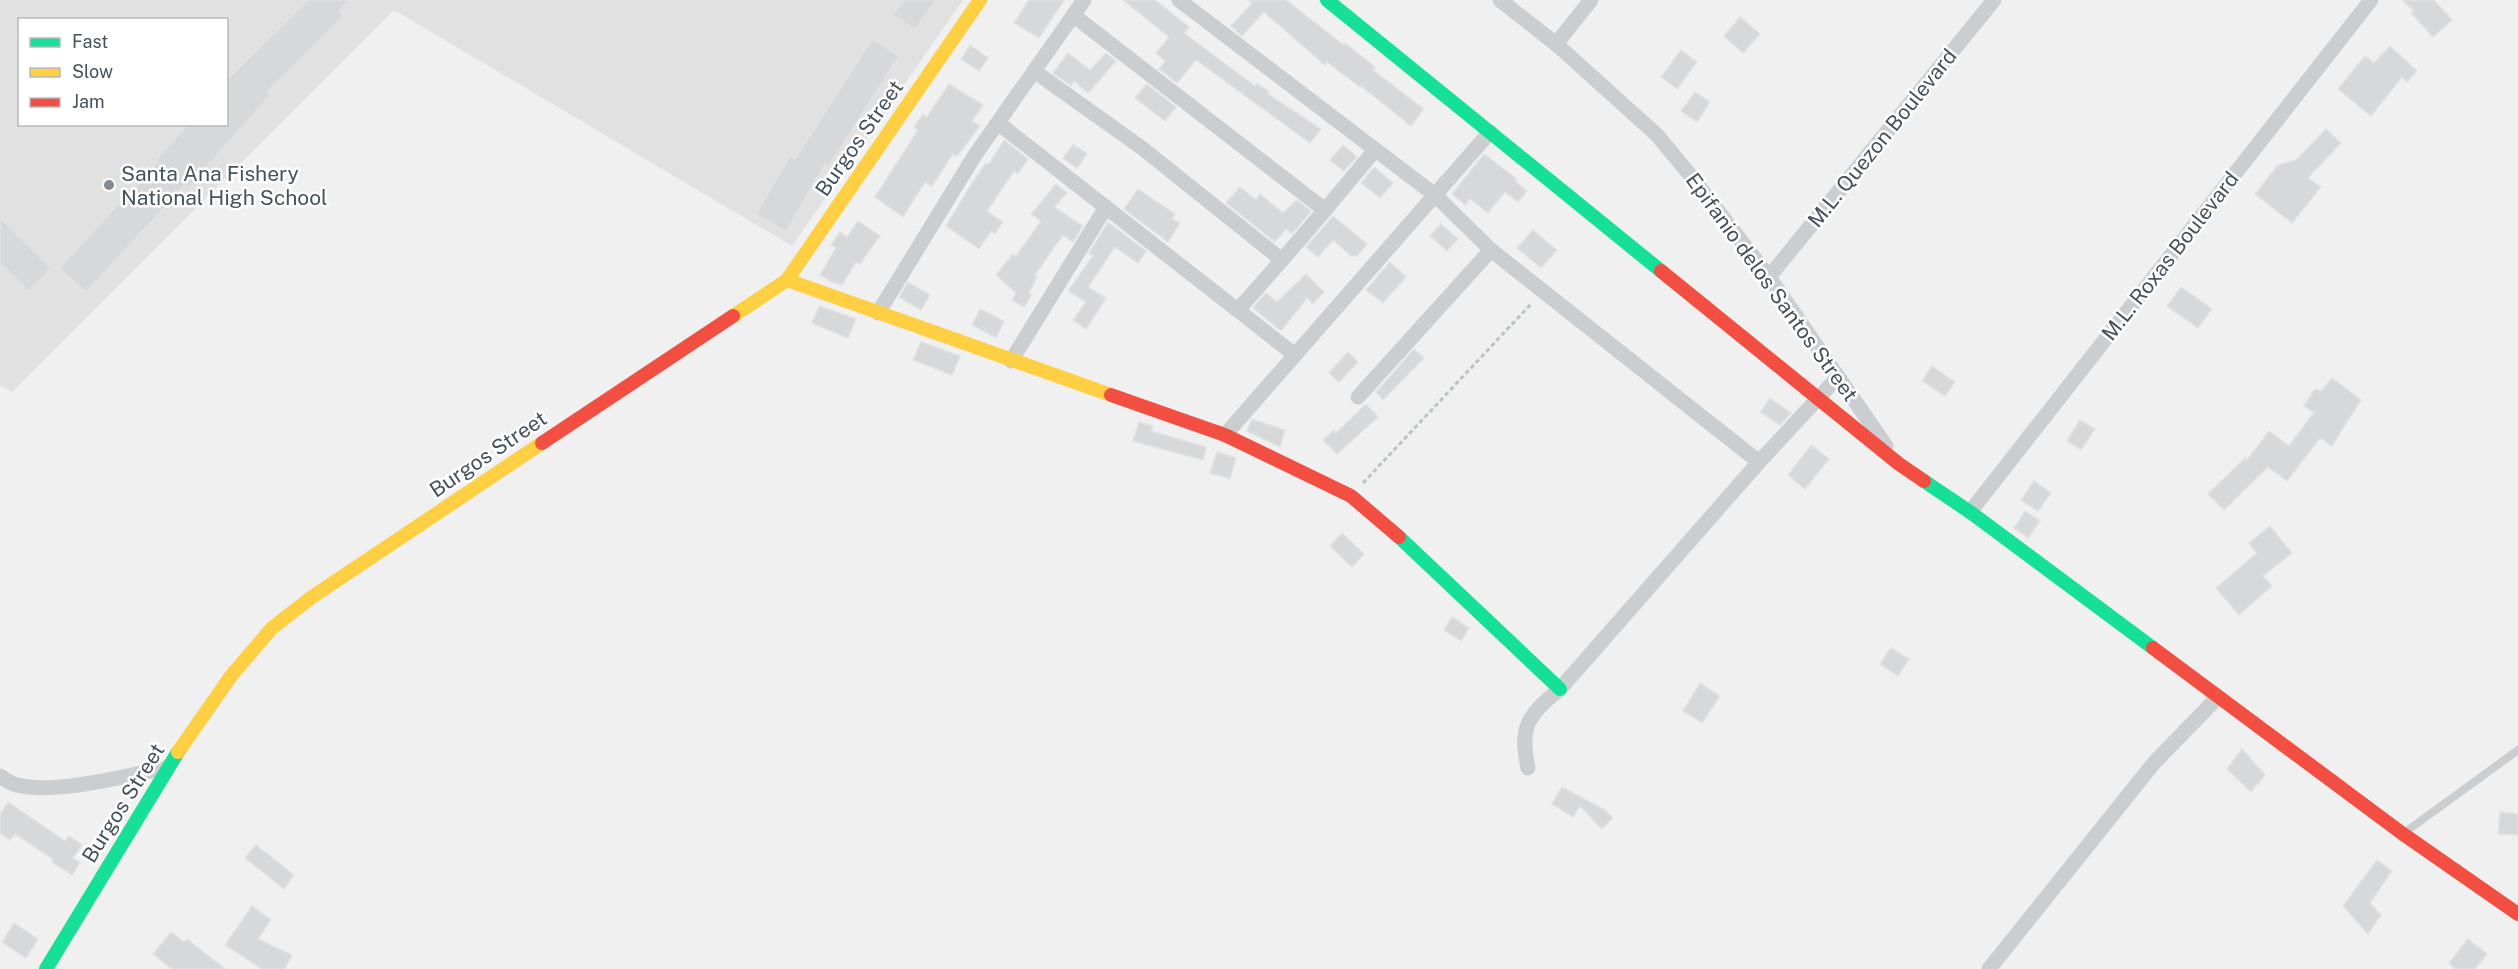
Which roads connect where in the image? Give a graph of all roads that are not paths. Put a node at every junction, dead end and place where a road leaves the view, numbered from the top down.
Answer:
1 (980, 0) edge
2 (1084, 0) edge
3 (1179, 0) edge
4 (1327, 0) edge
5 (1500, 0) edge
6 (1591, 0) edge
7 (1994, 0) edge
8 (2371, 0) edge
9 (1073, 15) junction
10 (1556, 44) junction
11 (1034, 71) junction
12 (998, 123) junction
13 (1491, 132) junction
14 (1375, 150) junction
15 (1435, 195) junction
16 (1106, 207) junction
17 (1325, 210) junction
18 (1491, 250) junction
19 (1282, 260) junction
20 (1769, 277) junction
21 (787, 280) junction
22 (1238, 310) junction
23 (878, 314) junction
24 (1295, 355) junction
25 (1011, 361) junction
26 (1838, 377) junction
27 (1358, 398) dead end
28 (1817, 398) junction
29 (1225, 435) junction
30 (1759, 462) junction
31 (1899, 464) junction
32 (1970, 512) junction
33 (1560, 689) junction
34 (2218, 697) junction
35 (2518, 750) edge
36 (167, 768) junction
37 (1528, 768) dead end
38 (0, 776) edge
39 (2403, 834) junction
40 (2518, 914) edge
41 (46, 969) edge
42 (1989, 969) edge

1 - 21 street, Burgos Street
2 - 9 street
3 - 14 street
4 - 13 street
5 - 10 street, Epifanio delos Santos Street
6 - 10 street
7 - 20 street, M.L. Quezon Boulevard
8 - 32 street, M.L. Roxas Boulevard
9 - 11 street
9 - 17 street
10 - 20 street, Epifanio delos Santos Street
11 - 12 street
11 - 19 street
12 - 16 street
12 - 23 street
13 - 15 street
13 - 28 street
14 - 15 street
14 - 17 street
15 - 18 street
15 - 24 street
16 - 22 street
16 - 25 street
17 - 19 street
18 - 27 street
18 - 30 street
19 - 22 street
20 - 26 street, Epifanio delos Santos Street
21 - 23 street
21 - 36 street, Burgos Street
22 - 24 street
23 - 25 street
24 - 29 street
25 - 29 street
26 - 28 street
26 - 31 street, Epifanio delos Santos Street
28 - 30 street
28 - 31 street
29 - 33 street
30 - 33 street
31 - 32 street
32 - 34 street
33 - 37 street
34 - 39 street
34 - 42 street
35 - 39 lane
36 - 38 street
36 - 41 street, Burgos Street
39 - 40 street

